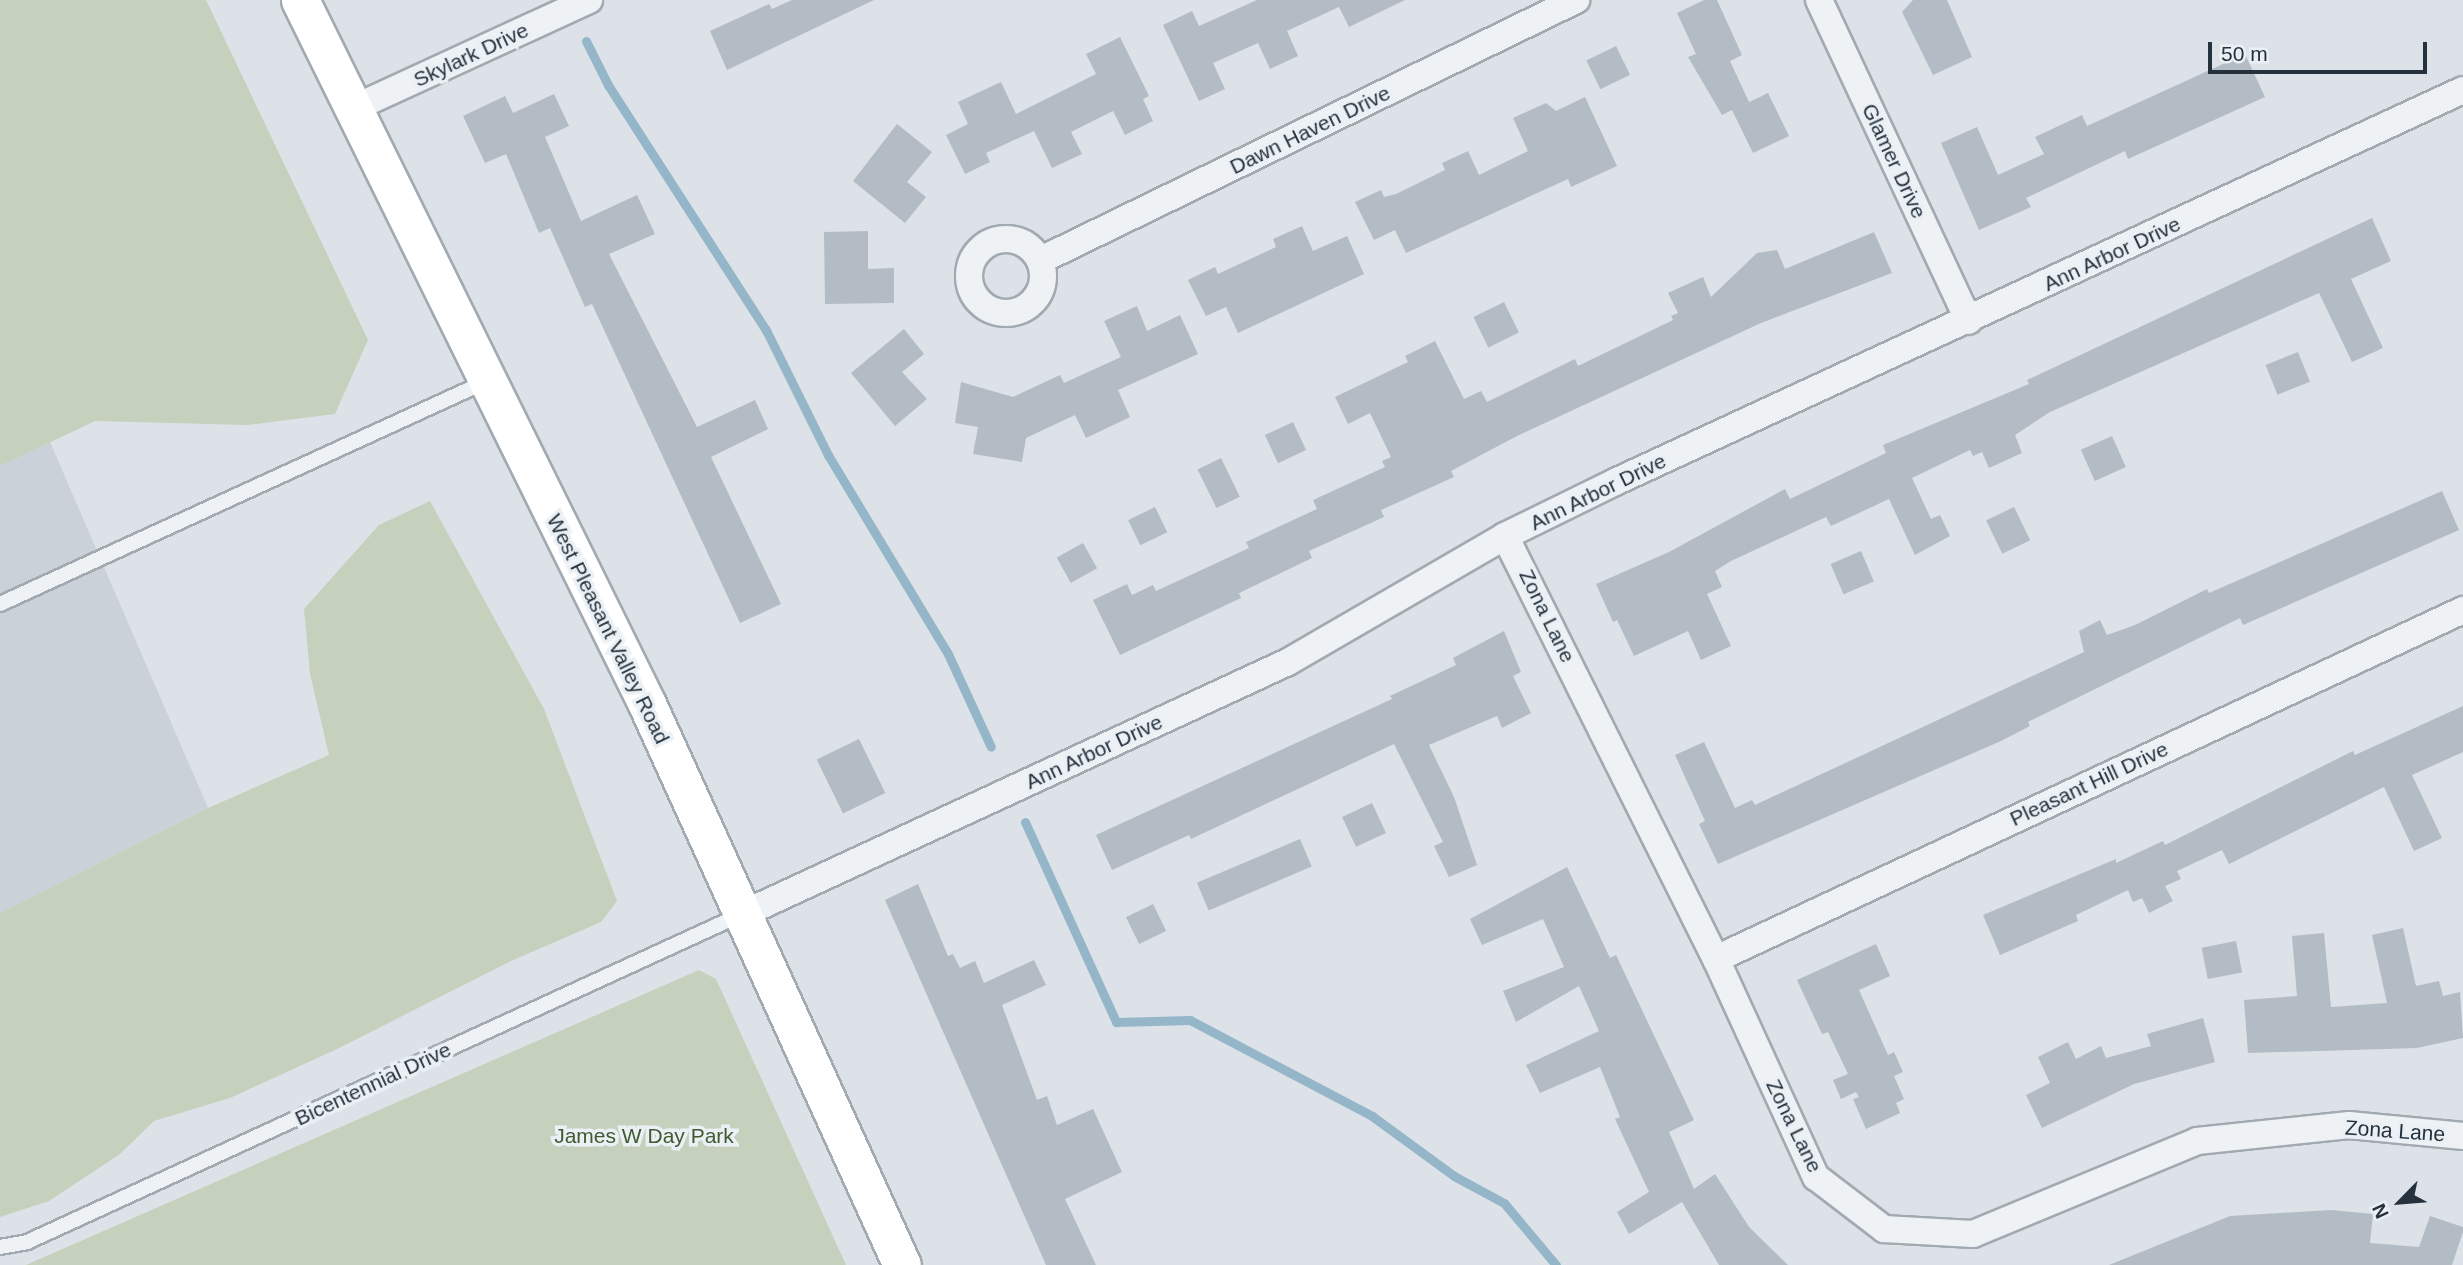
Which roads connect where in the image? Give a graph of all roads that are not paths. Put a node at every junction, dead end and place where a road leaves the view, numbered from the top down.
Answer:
1 (300, 0) edge
2 (589, 0) edge
3 (1576, 0) edge
4 (1819, 0) edge
5 (2463, 90) edge
6 (352, 109) junction
7 (1043, 259) dead end
8 (1969, 321) junction
9 (485, 382) junction
10 (1506, 536) junction
11 (0, 604) edge
12 (2463, 610) edge
13 (743, 914) junction
14 (1716, 959) junction
15 (2463, 1136) edge
16 (0, 1247) edge
17 (902, 1265) edge

1 - 6 main road, West Pleasant Valley Road
2 - 6 street, Skylark Drive
3 - 7 street, Dawn Haven Drive
4 - 8 street, Glamer Drive
5 - 8 street, Ann Arbor Drive
6 - 9 main road, West Pleasant Valley Road
8 - 10 street, Ann Arbor Drive
9 - 11 lane
9 - 13 main road, West Pleasant Valley Road
10 - 13 street, Ann Arbor Drive
10 - 14 street, Zona Lane
12 - 14 street, Pleasant Hill Drive
13 - 16 lane, Bicentennial Drive
13 - 17 main road, West Pleasant Valley Road
14 - 15 street, Zona Lane

